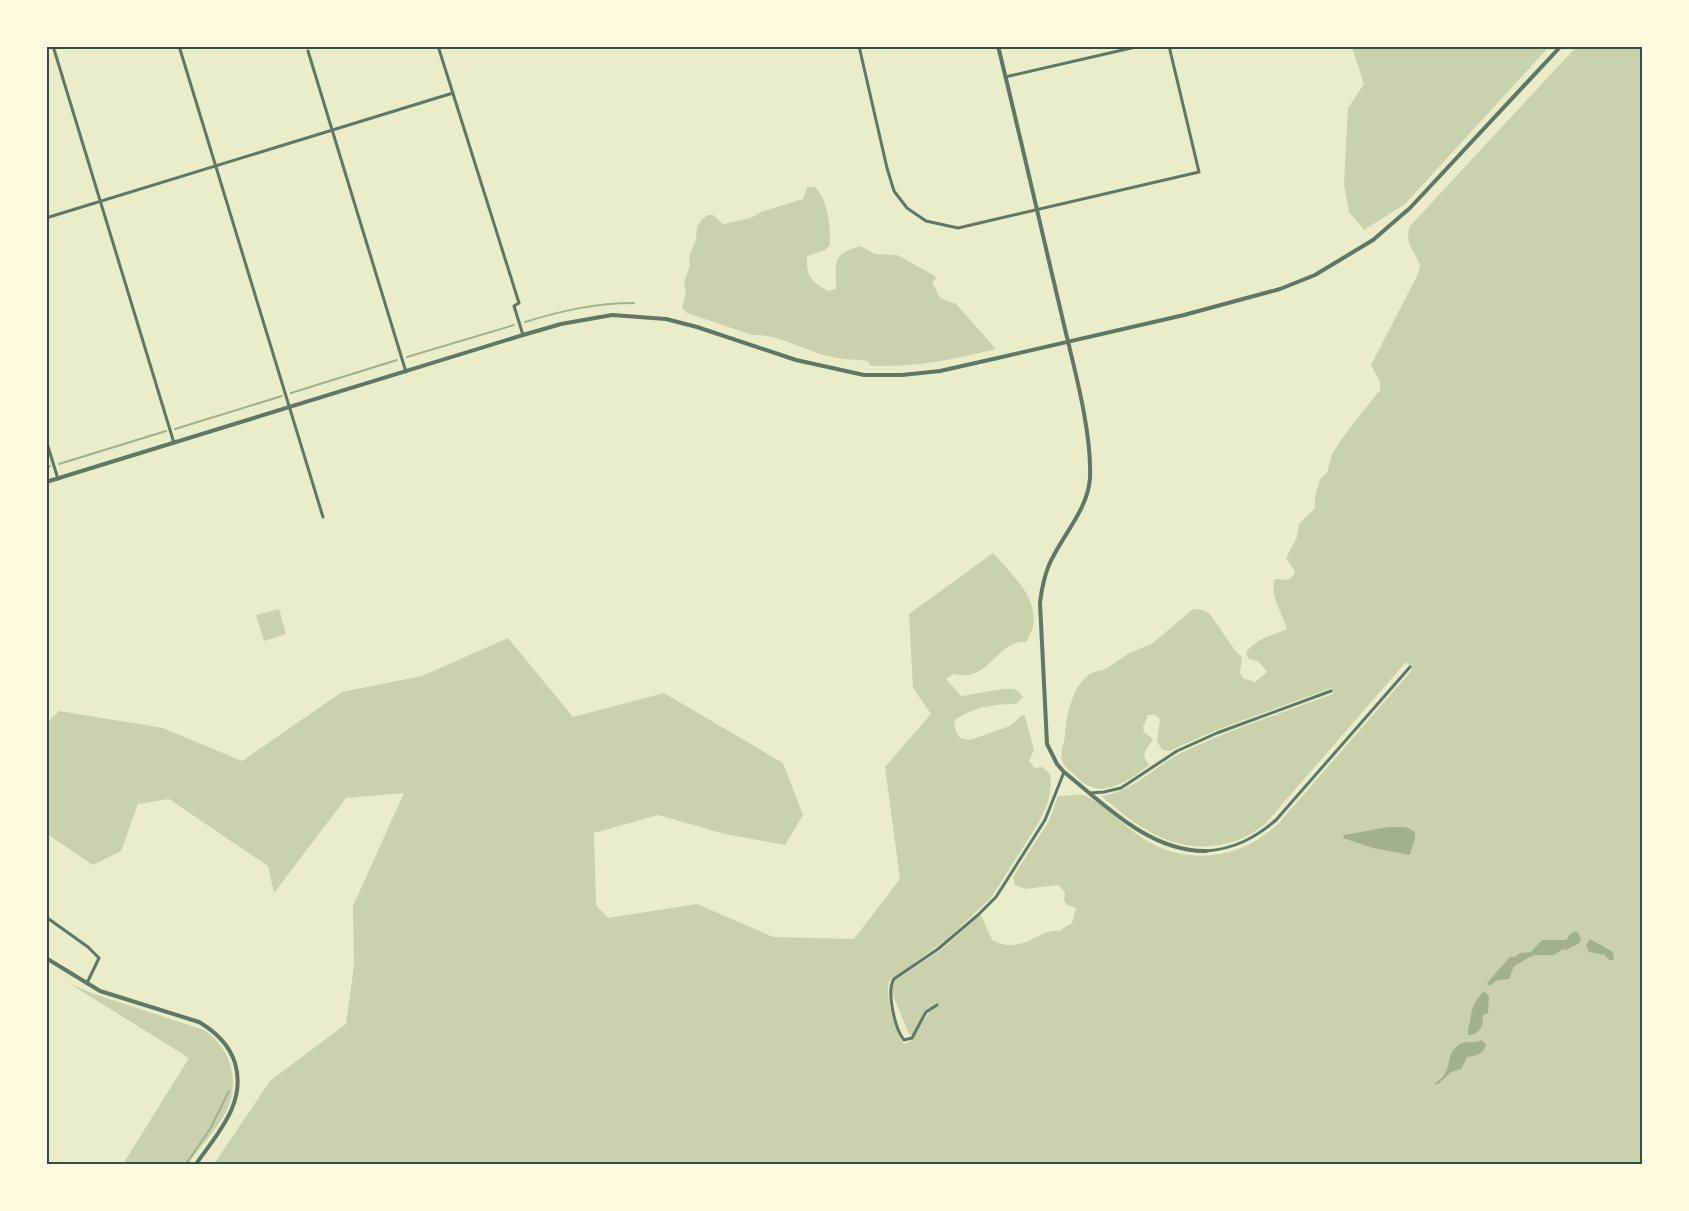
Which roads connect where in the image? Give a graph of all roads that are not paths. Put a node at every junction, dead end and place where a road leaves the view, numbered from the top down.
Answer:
1 (53, 46) edge
2 (179, 46) edge
3 (438, 46) edge
4 (859, 46) edge
5 (998, 46) edge
6 (1140, 46) edge
7 (1169, 46) edge
8 (1561, 46) edge
9 (308, 51) dead end
10 (1005, 77) junction
11 (453, 93) junction
12 (332, 130) junction
13 (215, 166) junction
14 (100, 201) junction
15 (1037, 211) junction
16 (46, 218) edge
17 (523, 336) junction
18 (1068, 342) junction
19 (406, 372) junction
20 (290, 407) junction
21 (46, 440) edge
22 (174, 443) junction
23 (58, 479) junction
24 (46, 482) edge
25 (323, 517) dead end
26 (1410, 667) dead end
27 (1331, 691) dead end
28 (1064, 772) junction
29 (1090, 793) junction
30 (1206, 851) joint
31 (46, 917) edge
32 (46, 958) edge
33 (87, 983) junction
34 (937, 1005) dead end
35 (196, 1164) edge

1 - 14 street
2 - 13 street
3 - 11 street
4 - 15 street
5 - 10 street
6 - 10 street
7 - 15 street
8 - 18 street
9 - 12 street
10 - 15 street
11 - 12 street
11 - 17 street
12 - 13 street
12 - 19 street
13 - 14 street
13 - 20 street
14 - 16 street
14 - 22 street
15 - 18 street
17 - 18 street
17 - 19 street
18 - 28 street
19 - 20 street
20 - 22 street
20 - 25 street
21 - 23 street
22 - 23 street
23 - 24 street
26 - 30 street
27 - 29 street
28 - 29 street
28 - 34 street
29 - 30 street
31 - 33 street
32 - 33 street
33 - 35 street

